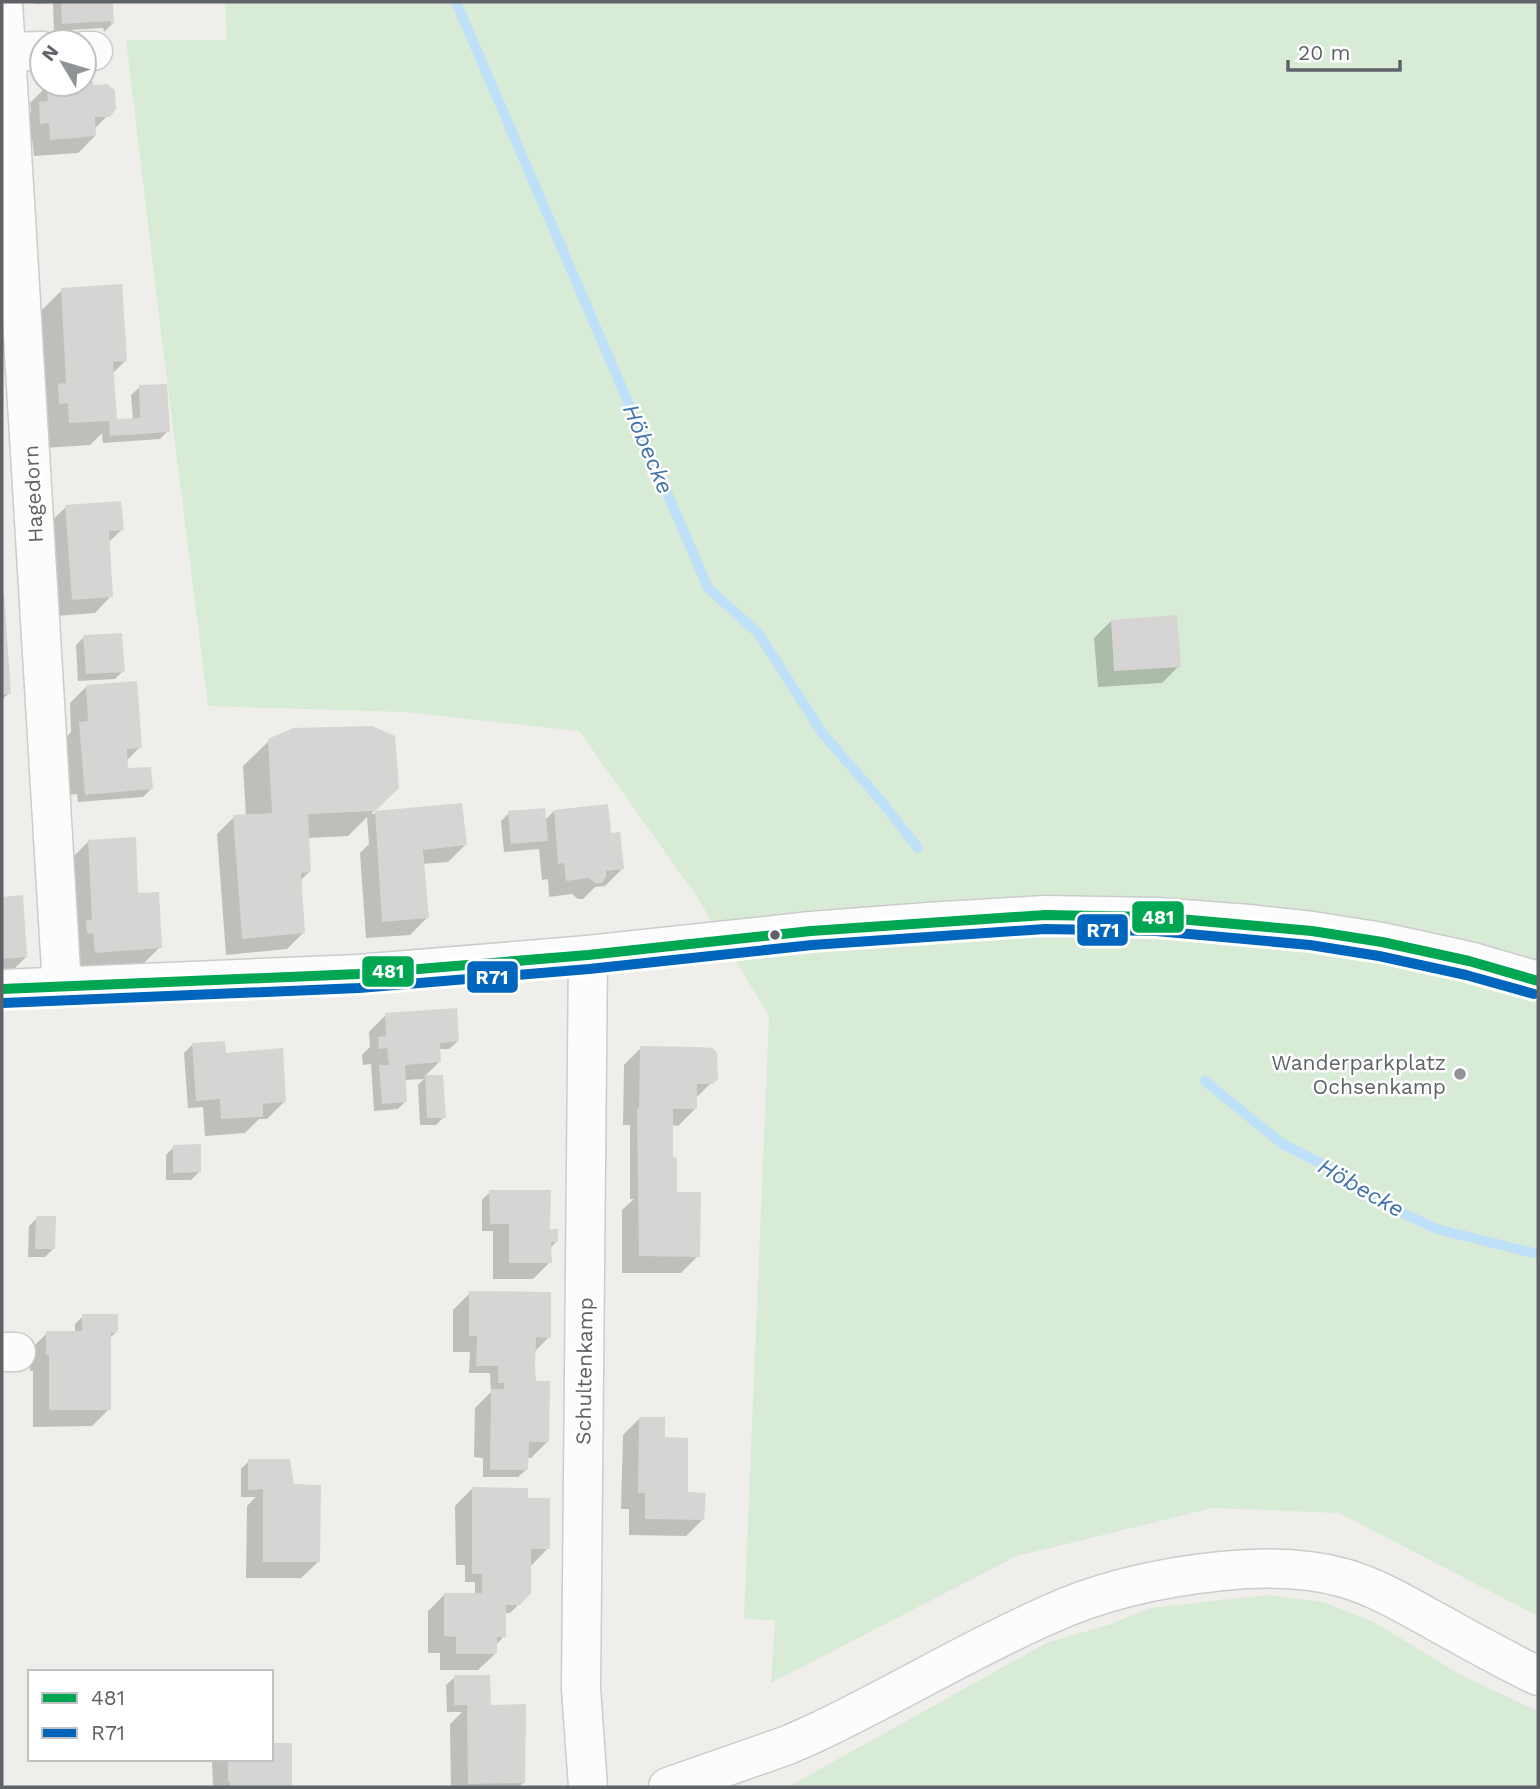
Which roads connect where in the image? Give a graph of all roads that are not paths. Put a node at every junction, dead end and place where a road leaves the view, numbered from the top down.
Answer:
1 (3, 2) edge
2 (17, 52) edge
3 (589, 955) junction
4 (1538, 981) edge
5 (62, 987) junction
6 (2, 989) edge
7 (1538, 1676) edge
8 (741, 1775) edge
9 (588, 1787) edge
10 (668, 1787) edge

1 - 2 street, Hagedorn
2 - 5 street, Hagedorn
3 - 4 street
3 - 5 street
3 - 9 street, Schultenkamp
5 - 6 street
7 - 8 street
8 - 10 street

